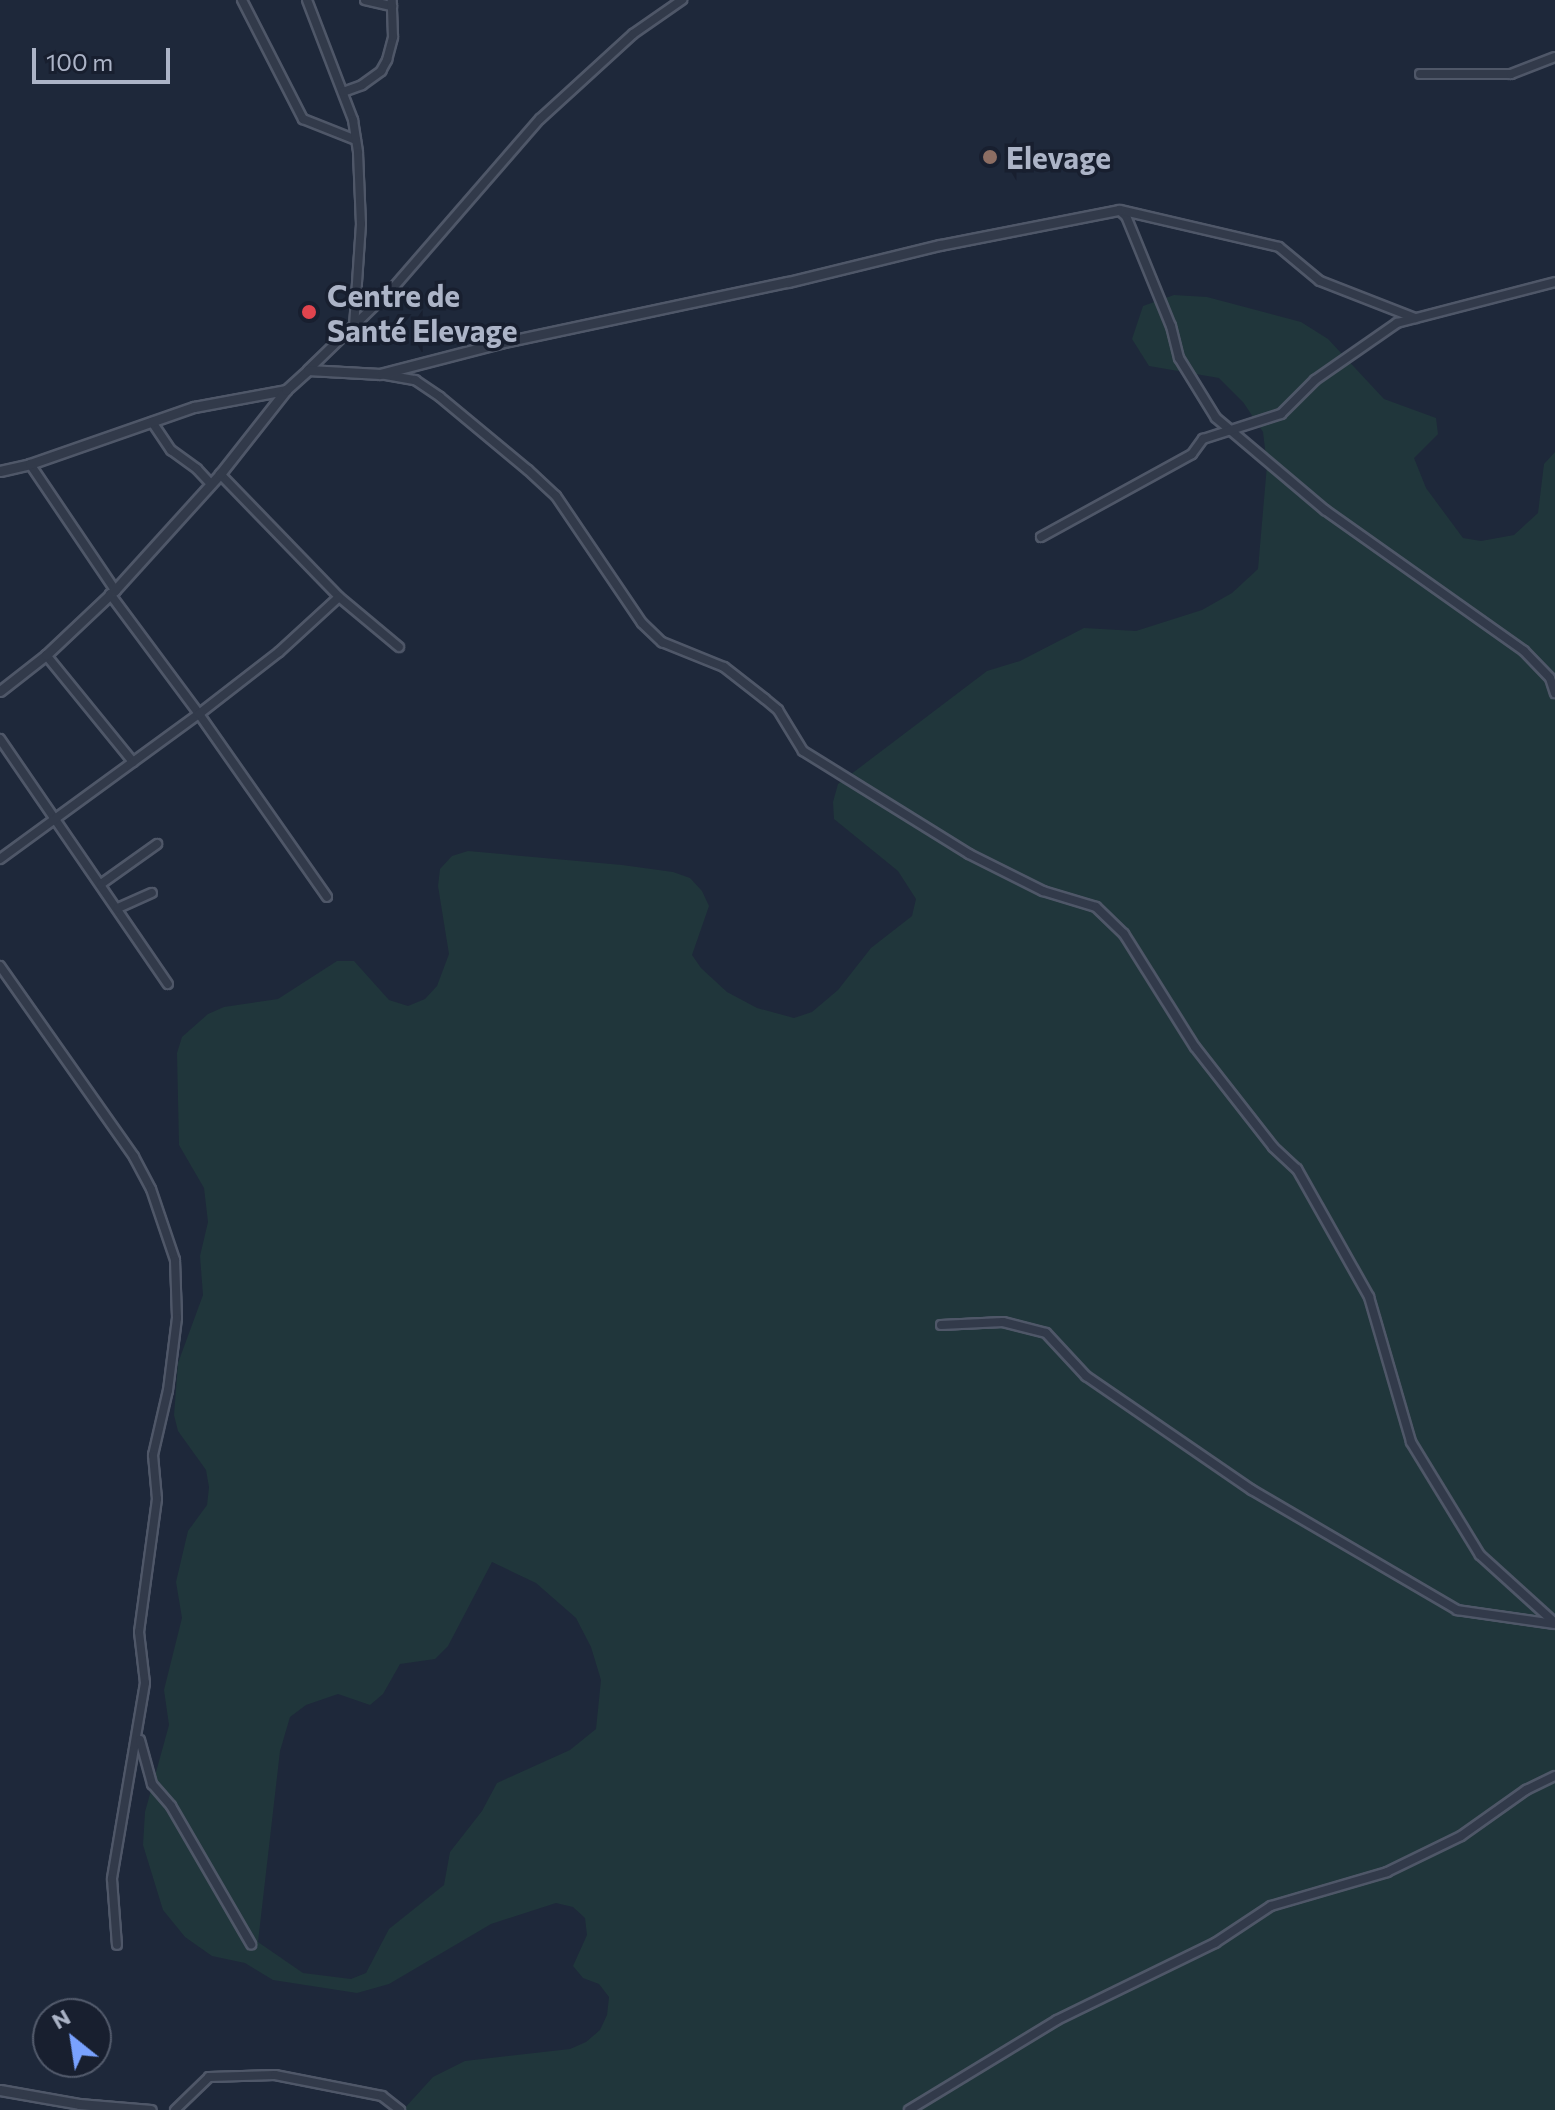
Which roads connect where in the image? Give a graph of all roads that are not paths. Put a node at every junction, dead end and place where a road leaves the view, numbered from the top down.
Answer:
1 (242, 0) edge
2 (307, 0) edge
3 (365, 0) edge
4 (682, 0) edge
5 (392, 3) edge
6 (1555, 57) edge
7 (1420, 74) dead end
8 (343, 92) junction
9 (356, 140) junction
10 (1119, 210) junction
11 (1555, 282) edge
12 (1416, 319) junction
13 (354, 329) junction
14 (308, 370) junction
15 (380, 374) junction
16 (286, 390) junction
17 (152, 422) junction
18 (1231, 430) junction
19 (30, 464) junction
20 (0, 471) edge
21 (220, 474) junction
22 (211, 484) junction
23 (1041, 537) dead end
24 (113, 592) junction
25 (339, 597) junction
26 (399, 647) dead end
27 (46, 655) junction
28 (0, 691) edge
29 (1555, 693) edge
30 (199, 714) junction
31 (0, 739) edge
32 (133, 762) junction
33 (56, 818) junction
34 (135, 844) dead end
35 (157, 844) dead end
36 (142, 854) junction
37 (0, 859) edge
38 (101, 884) junction
39 (152, 893) dead end
40 (327, 897) dead end
41 (118, 908) junction
42 (0, 966) edge
43 (168, 984) dead end
44 (941, 1325) dead end
45 (1555, 1623) edge
46 (139, 1735) junction
47 (1555, 1776) edge
48 (251, 1944) dead end
49 (117, 1945) dead end
50 (0, 2090) edge
51 (151, 2110) edge
52 (175, 2110) edge
53 (400, 2110) edge
54 (909, 2110) edge

1 - 9 street
2 - 8 street
3 - 5 street
4 - 13 street
5 - 8 street
6 - 7 street
8 - 9 street
9 - 13 street
10 - 12 street
10 - 15 street
10 - 18 street
11 - 12 street
12 - 18 street
13 - 14 street
14 - 15 street
14 - 16 street
15 - 45 street
16 - 17 street
16 - 21 street
17 - 19 street
17 - 22 street
18 - 23 street
18 - 29 street
19 - 20 street
19 - 24 street
21 - 22 street
21 - 25 street
22 - 24 street
24 - 27 street
24 - 30 street
25 - 26 street
25 - 30 street
27 - 28 street
27 - 32 street
30 - 32 street
30 - 40 street
31 - 33 street
32 - 33 street
33 - 37 street
33 - 38 street
34 - 36 street
35 - 36 street
36 - 38 street
38 - 41 street
39 - 41 street
41 - 43 street
42 - 46 street
44 - 45 street
46 - 48 street
46 - 49 street
47 - 54 street
50 - 51 street
52 - 53 street

